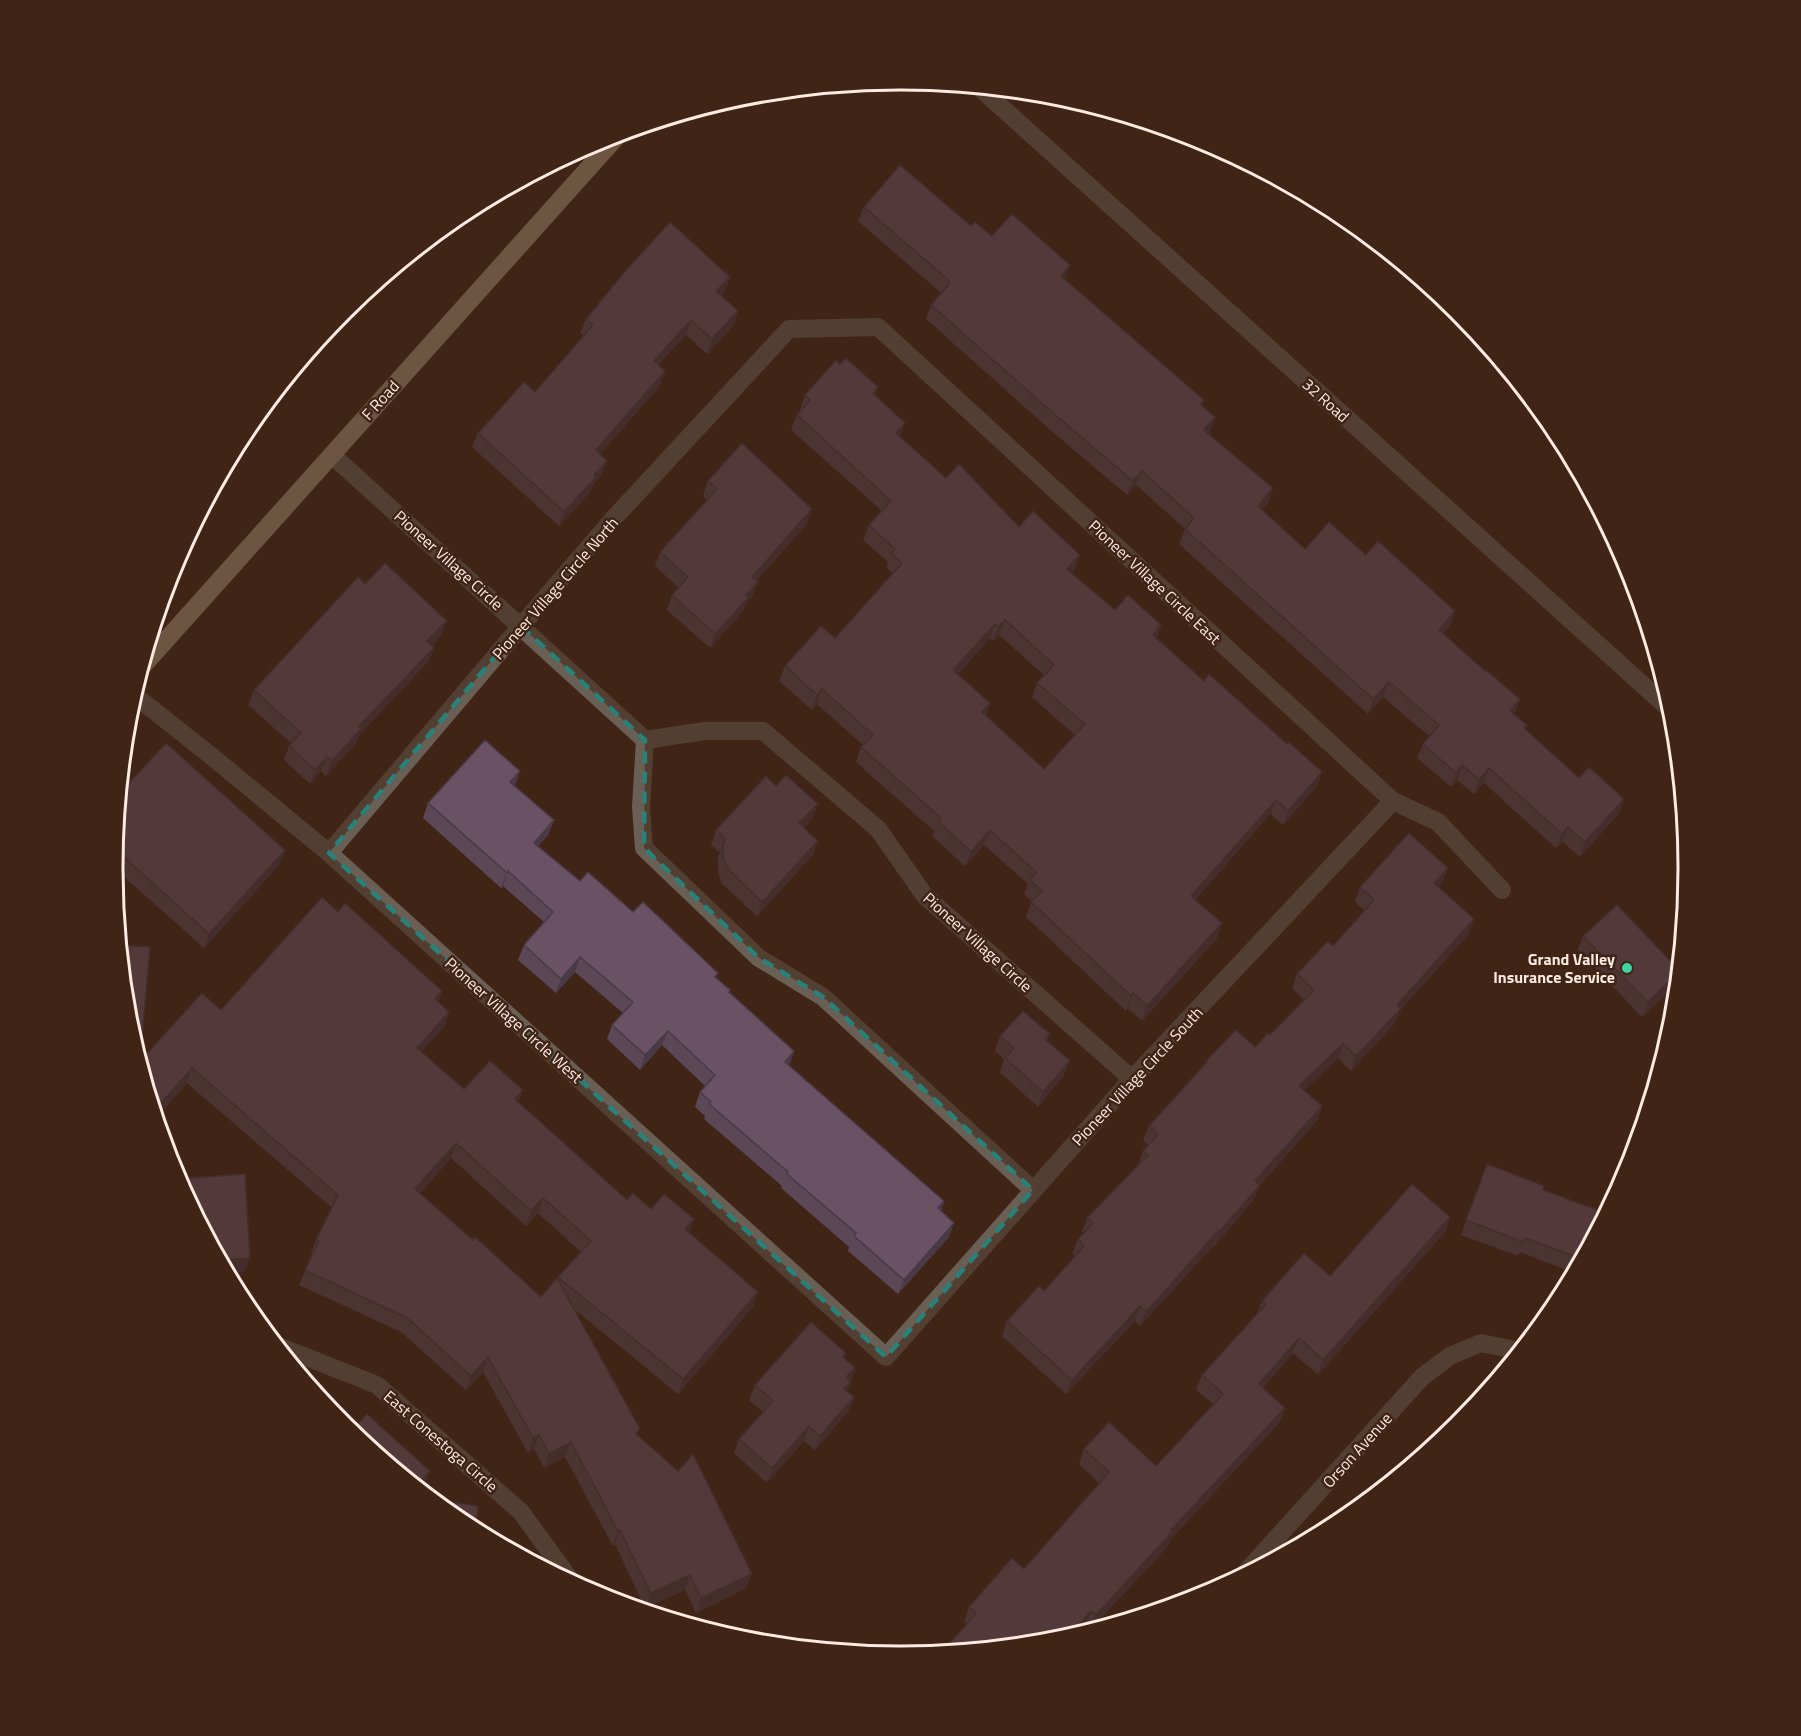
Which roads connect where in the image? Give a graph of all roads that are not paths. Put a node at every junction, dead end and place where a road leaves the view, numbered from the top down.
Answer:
1 (989, 96) edge
2 (607, 147) edge
3 (789, 329) joint
4 (332, 454) junction
5 (521, 626) junction
6 (153, 655) edge
7 (141, 700) edge
8 (1660, 701) edge
9 (645, 740) junction
10 (1394, 801) junction
11 (329, 853) junction
12 (1502, 890) dead end
13 (1132, 1079) junction
14 (1033, 1190) junction
15 (1511, 1350) edge
16 (290, 1351) edge
17 (886, 1357) joint
18 (1259, 1558) edge
19 (562, 1569) edge

1 - 8 street, 32 Road
2 - 4 main road, F Road
3 - 5 street, Pioneer Village Circle North
3 - 10 street, Pioneer Village Circle East
4 - 5 street, Pioneer Village Circle
4 - 6 main road, F Road
5 - 9 street, Pioneer Village Circle
5 - 11 street, Pioneer Village Circle North
7 - 11 street, Pioneer Village Circle West
9 - 13 street, Pioneer Village Circle
9 - 14 street
10 - 12 street, Pioneer Village Circle East
10 - 13 street, Pioneer Village Circle South
11 - 17 street, Pioneer Village Circle West
13 - 14 street, Pioneer Village Circle South
14 - 17 street, Pioneer Village Circle South
15 - 18 street, Orson Avenue
16 - 19 street, East Conestoga Circle

